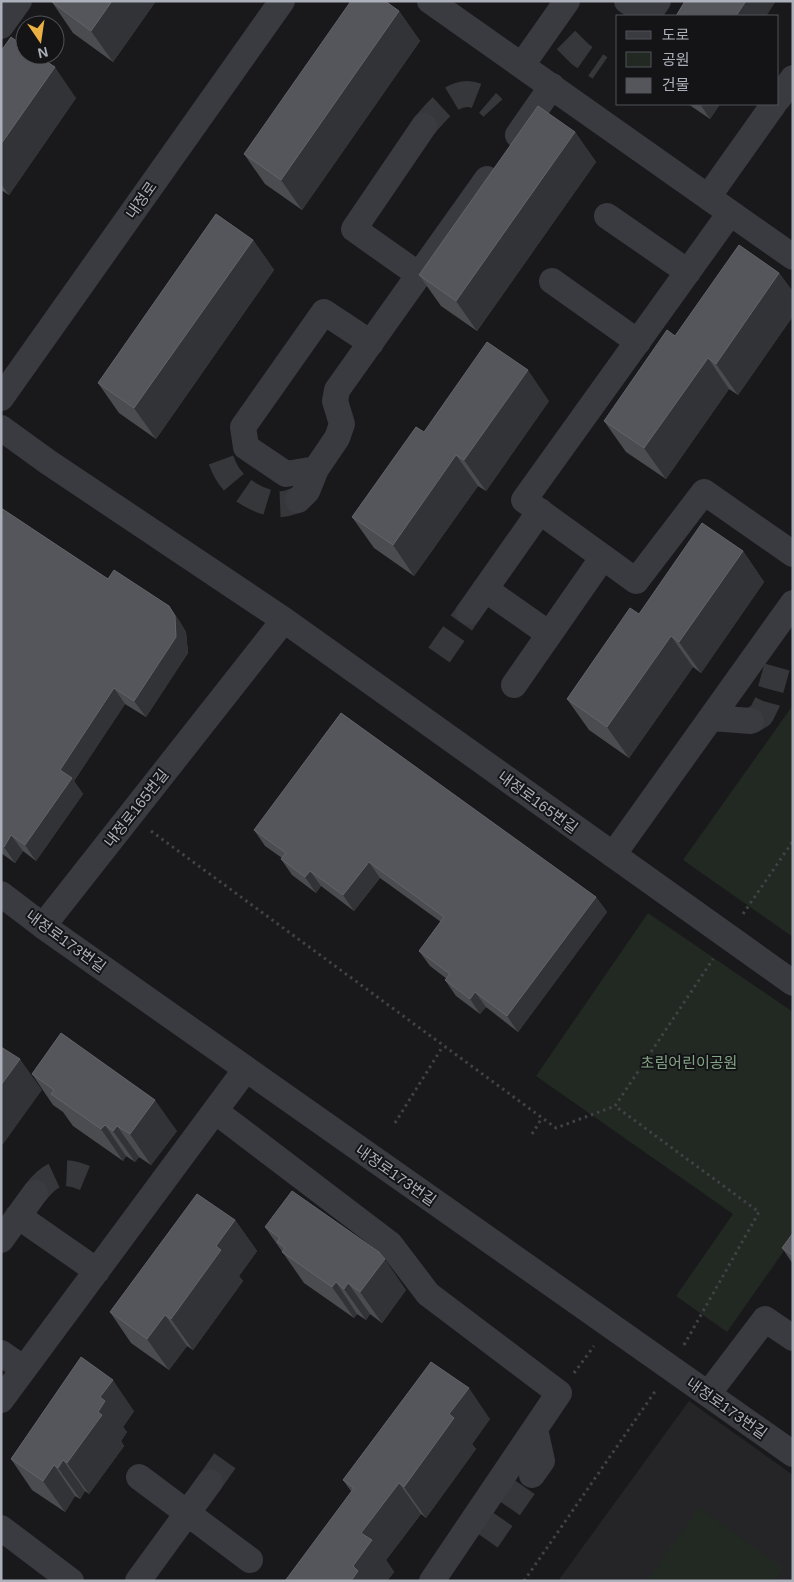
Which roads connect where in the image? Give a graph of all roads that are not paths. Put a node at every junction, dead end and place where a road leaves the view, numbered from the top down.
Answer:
1 (282, 1) edge
2 (430, 1) edge
3 (567, 1) edge
4 (627, 1) edge
5 (658, 1) edge
6 (522, 65) junction
7 (793, 78) edge
8 (552, 86) junction
9 (779, 98) edge
10 (773, 105) edge
11 (424, 126) tunnel mouth
12 (708, 197) junction
13 (730, 213) junction
14 (607, 216) dead end
15 (793, 257) edge
16 (688, 272) junction
17 (419, 275) junction
18 (552, 281) dead end
19 (638, 342) junction
20 (371, 343) junction
21 (1, 398) edge
22 (1, 428) edge
23 (316, 469) junction
24 (298, 500) dead end
25 (540, 511) junction
26 (793, 554) edge
27 (603, 557) junction
28 (485, 589) junction
29 (793, 603) edge
30 (469, 612) tunnel mouth
31 (284, 620) junction
32 (548, 634) junction
33 (514, 685) dead end
34 (711, 718) junction
35 (751, 721) dead end
36 (613, 855) junction
37 (1, 894) edge
38 (43, 926) junction
39 (793, 983) edge
40 (246, 1069) junction
41 (215, 1112) junction
42 (35, 1193) tunnel mouth
43 (18, 1216) junction
44 (1, 1240) edge
45 (97, 1271) junction
46 (793, 1338) edge
47 (1, 1352) edge
48 (24, 1369) junction
49 (708, 1394) junction
50 (1, 1400) edge
51 (535, 1429) junction
52 (793, 1454) edge
53 (532, 1475) tunnel mouth
54 (139, 1477) dead end
55 (210, 1482) tunnel mouth
56 (188, 1514) junction
57 (1, 1528) edge
58 (250, 1560) dead end
59 (71, 1581) edge
60 (138, 1581) edge
61 (432, 1581) edge

1 - 21 street, 내정로
2 - 6 street
3 - 6 street
4 - 5 street
6 - 8 street
7 - 9 street
8 - 12 street
8 - 17 street
10 - 12 street
11 - 17 street
12 - 13 street
13 - 15 street
13 - 16 street
14 - 16 street
16 - 19 street
17 - 20 street
18 - 19 street
19 - 25 street
20 - 23 street
20 - 23 street
22 - 31 street, 내정로165번길
23 - 24 street
25 - 27 street
25 - 28 street
26 - 27 street
27 - 32 street
28 - 30 street
28 - 32 street
29 - 34 street
31 - 36 street, 내정로165번길
31 - 38 street, 내정로165번길
32 - 33 street
34 - 35 street
34 - 36 street
36 - 39 street, 내정로165번길
37 - 38 street, 내정로173번길
38 - 40 street, 내정로173번길
40 - 41 street
40 - 49 street, 내정로173번길
41 - 45 street
41 - 51 street
42 - 43 street
43 - 44 street
43 - 45 street
45 - 48 street
46 - 49 street
47 - 48 street
48 - 50 street
49 - 52 street, 내정로173번길
51 - 53 street
51 - 61 street
54 - 56 street
55 - 56 street
56 - 58 street
56 - 60 street
57 - 59 street

